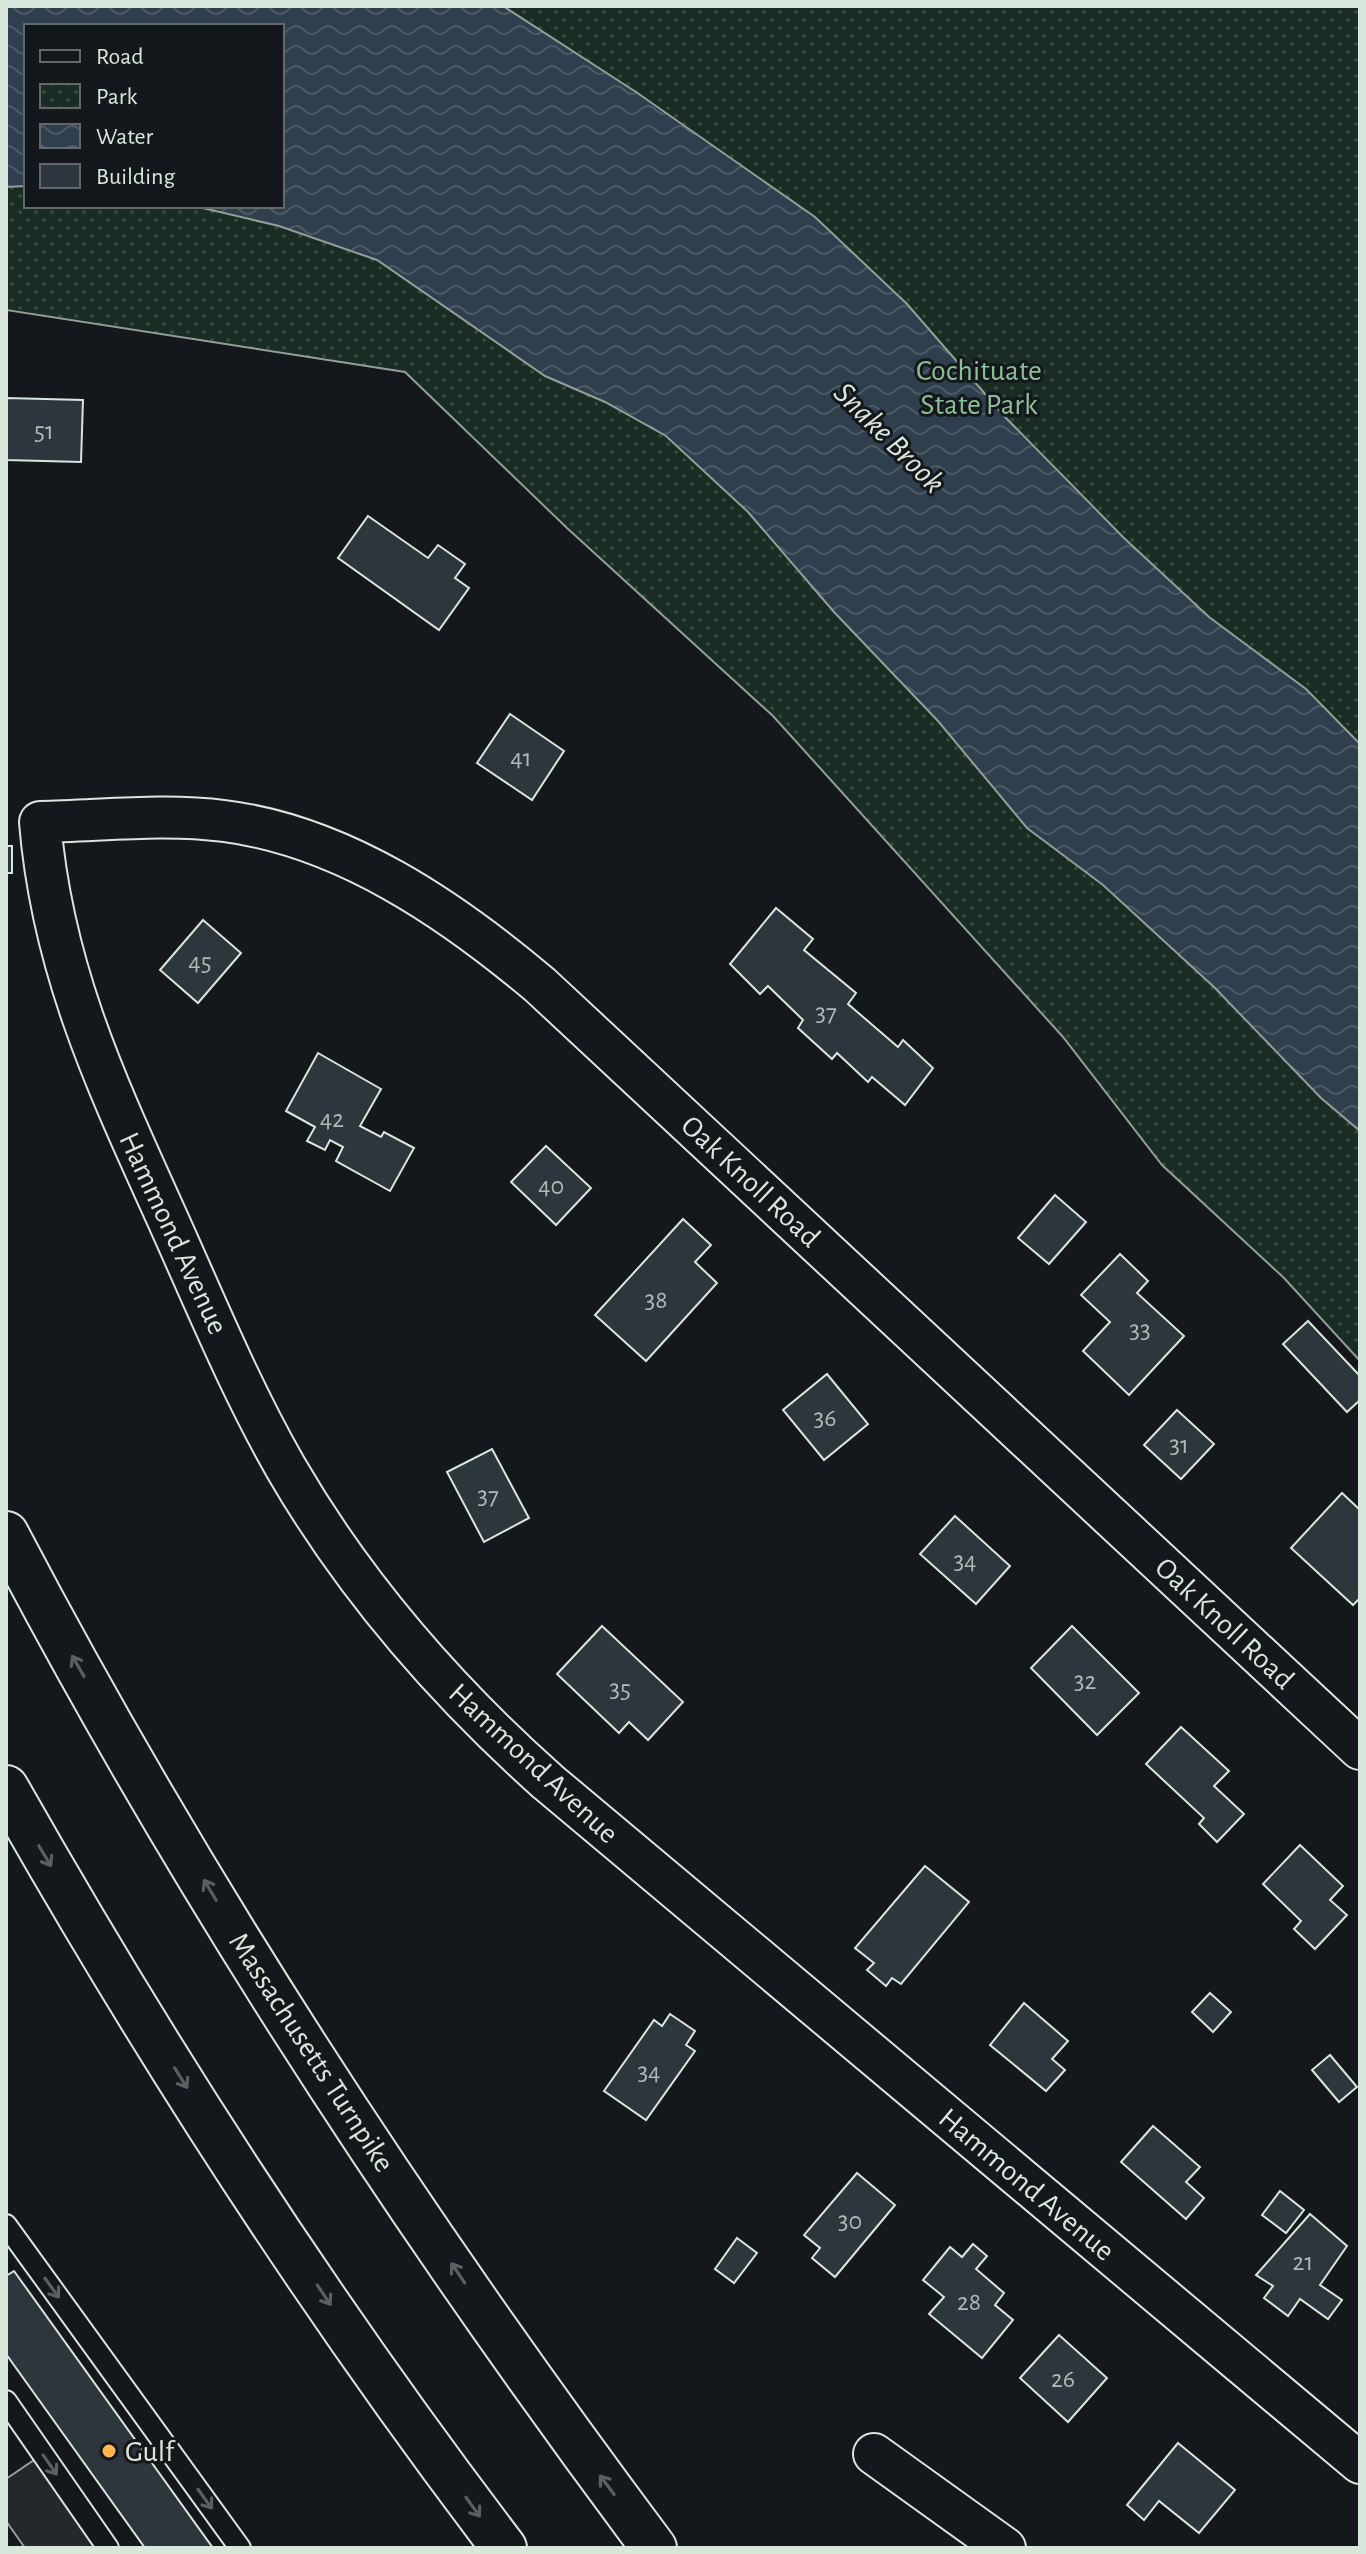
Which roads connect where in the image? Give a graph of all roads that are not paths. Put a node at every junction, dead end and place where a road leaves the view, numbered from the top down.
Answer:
1 (40, 822) joint
2 (6, 1534) edge
3 (1360, 1749) edge
4 (6, 1788) edge
5 (6, 2225) edge
6 (6, 2401) edge
7 (874, 2454) dead end
8 (1360, 2463) edge
9 (108, 2548) edge
10 (240, 2548) edge
11 (504, 2548) edge
12 (654, 2548) edge
13 (1005, 2548) edge

1 - 3 street, Oak Knoll Road
1 - 8 street, Hammond Avenue
12 -> 2 highway, Massachusetts Turnpike
4 -> 11 highway
5 -> 10 lane
6 -> 9 lane
7 - 13 street

